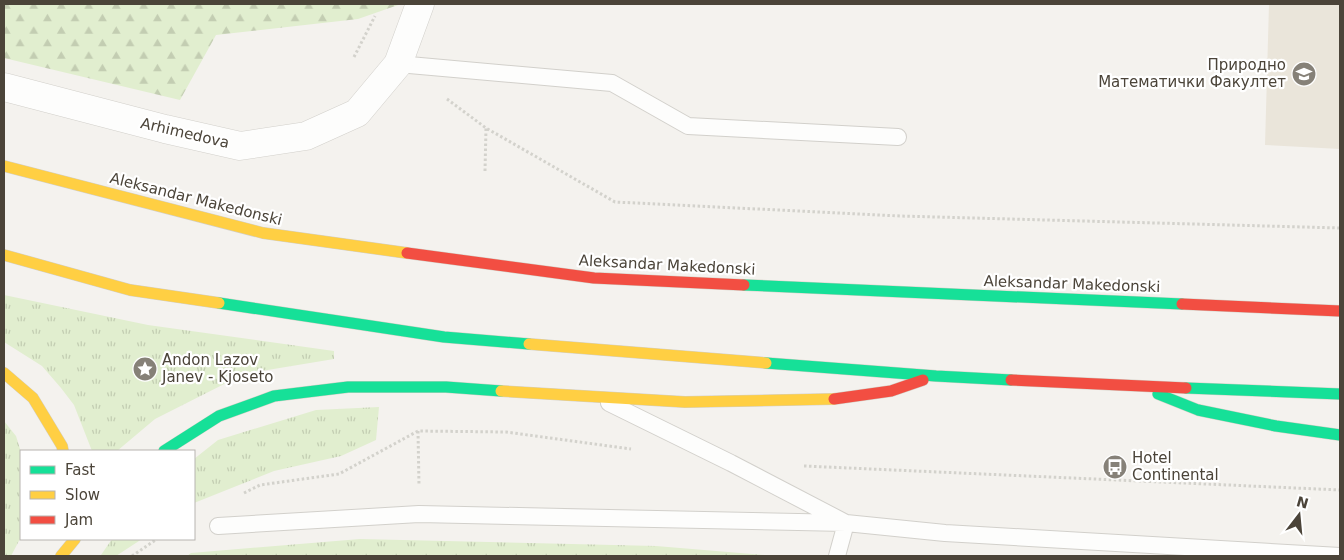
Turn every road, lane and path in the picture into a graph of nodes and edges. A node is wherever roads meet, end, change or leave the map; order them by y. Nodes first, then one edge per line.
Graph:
1 (420, 4) edge
2 (377, 13) dead end
3 (398, 64) junction
4 (350, 66) dead end
5 (4, 87) edge
6 (898, 137) dead end
7 (4, 166) edge
8 (485, 171) dead end
9 (1340, 228) edge
10 (4, 255) edge
11 (1340, 311) edge
12 (4, 373) edge
13 (936, 376) junction
14 (1138, 386) junction
15 (1340, 394) edge
16 (598, 398) junction
17 (418, 431) junction
18 (1340, 435) edge
19 (633, 449) dead end
20 (63, 450) edge
21 (165, 450) edge
22 (801, 466) dead end
23 (1340, 490) edge
24 (243, 493) dead end
25 (419, 514) junction
26 (846, 523) junction
27 (218, 526) dead end
28 (64, 540) edge
29 (74, 540) edge
30 (156, 540) edge
31 (61, 556) edge
32 (132, 556) edge
33 (837, 556) edge
34 (1340, 556) edge

1 - 3 street, Arhimedova
2 - 4 path
3 - 5 street, Arhimedova
3 - 6 lane
7 - 11 street, Aleksandar Makedonski
8 - 9 path
10 - 13 street
12 - 20 street
13 - 14 street
13 - 16 street
14 - 15 street
14 - 18 street
16 - 21 street
16 - 26 lane
17 - 19 path
17 - 24 path
17 - 25 path
22 - 23 path
25 - 26 lane
25 - 27 lane
26 - 33 lane
26 - 34 lane
28 - 31 street
29 - 31 street
30 - 32 path

